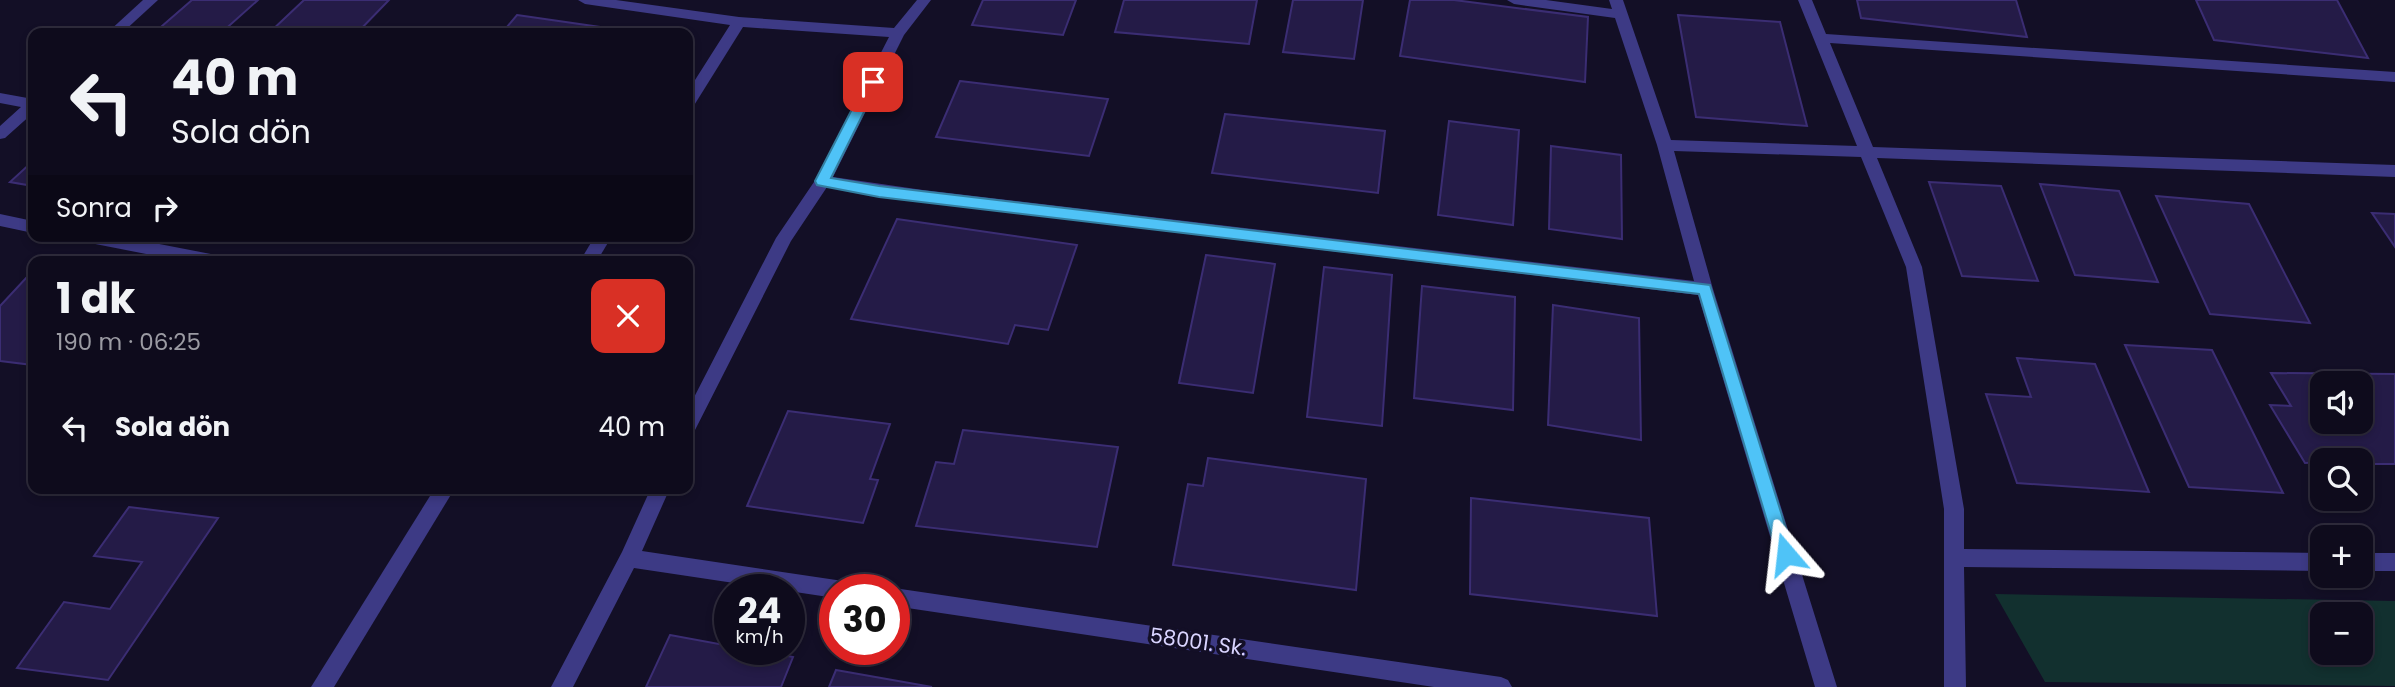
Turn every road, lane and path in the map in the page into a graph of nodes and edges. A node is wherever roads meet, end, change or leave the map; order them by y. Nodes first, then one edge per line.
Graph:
1 (151, 0) edge
2 (585, 0) edge
3 (924, 0) edge
4 (1514, 0) edge
5 (1805, 0) edge
6 (1620, 8) edge
7 (738, 22) junction
8 (120, 28) edge
9 (898, 33) junction
10 (1820, 38) junction
11 (2395, 77) edge
12 (693, 95) edge
13 (0, 98) edge
14 (28, 103) edge
15 (28, 109) edge
16 (0, 134) edge
17 (1665, 145) junction
18 (1870, 153) junction
19 (2395, 171) edge
20 (822, 181) junction
21 (0, 220) edge
22 (28, 226) edge
23 (116, 242) edge
24 (190, 256) edge
25 (1705, 289) junction
26 (693, 418) edge
27 (442, 494) edge
28 (658, 494) edge
29 (629, 558) junction
30 (1954, 558) junction
31 (2310, 562) edge
32 (2373, 562) edge
33 (2395, 562) edge
34 (819, 586) edge
35 (910, 599) edge
36 (321, 687) edge
37 (562, 687) edge
38 (1501, 687) edge
39 (1826, 687) edge
40 (1955, 687) edge

1 - 8 street
2 - 7 street
3 - 9 street
4 - 6 street
5 - 10 street
6 - 17 street
7 - 9 street
7 - 12 street
9 - 20 street
10 - 11 street
10 - 18 street
13 - 14 street
15 - 16 street
17 - 18 street
17 - 25 street
18 - 19 street
18 - 30 street
20 - 25 street
20 - 26 street
21 - 22 street
23 - 24 street
25 - 39 street
27 - 36 street
28 - 29 street
29 - 34 street
29 - 37 street
30 - 31 street
30 - 40 street
32 - 33 street
35 - 38 street, 58001. Sk.

